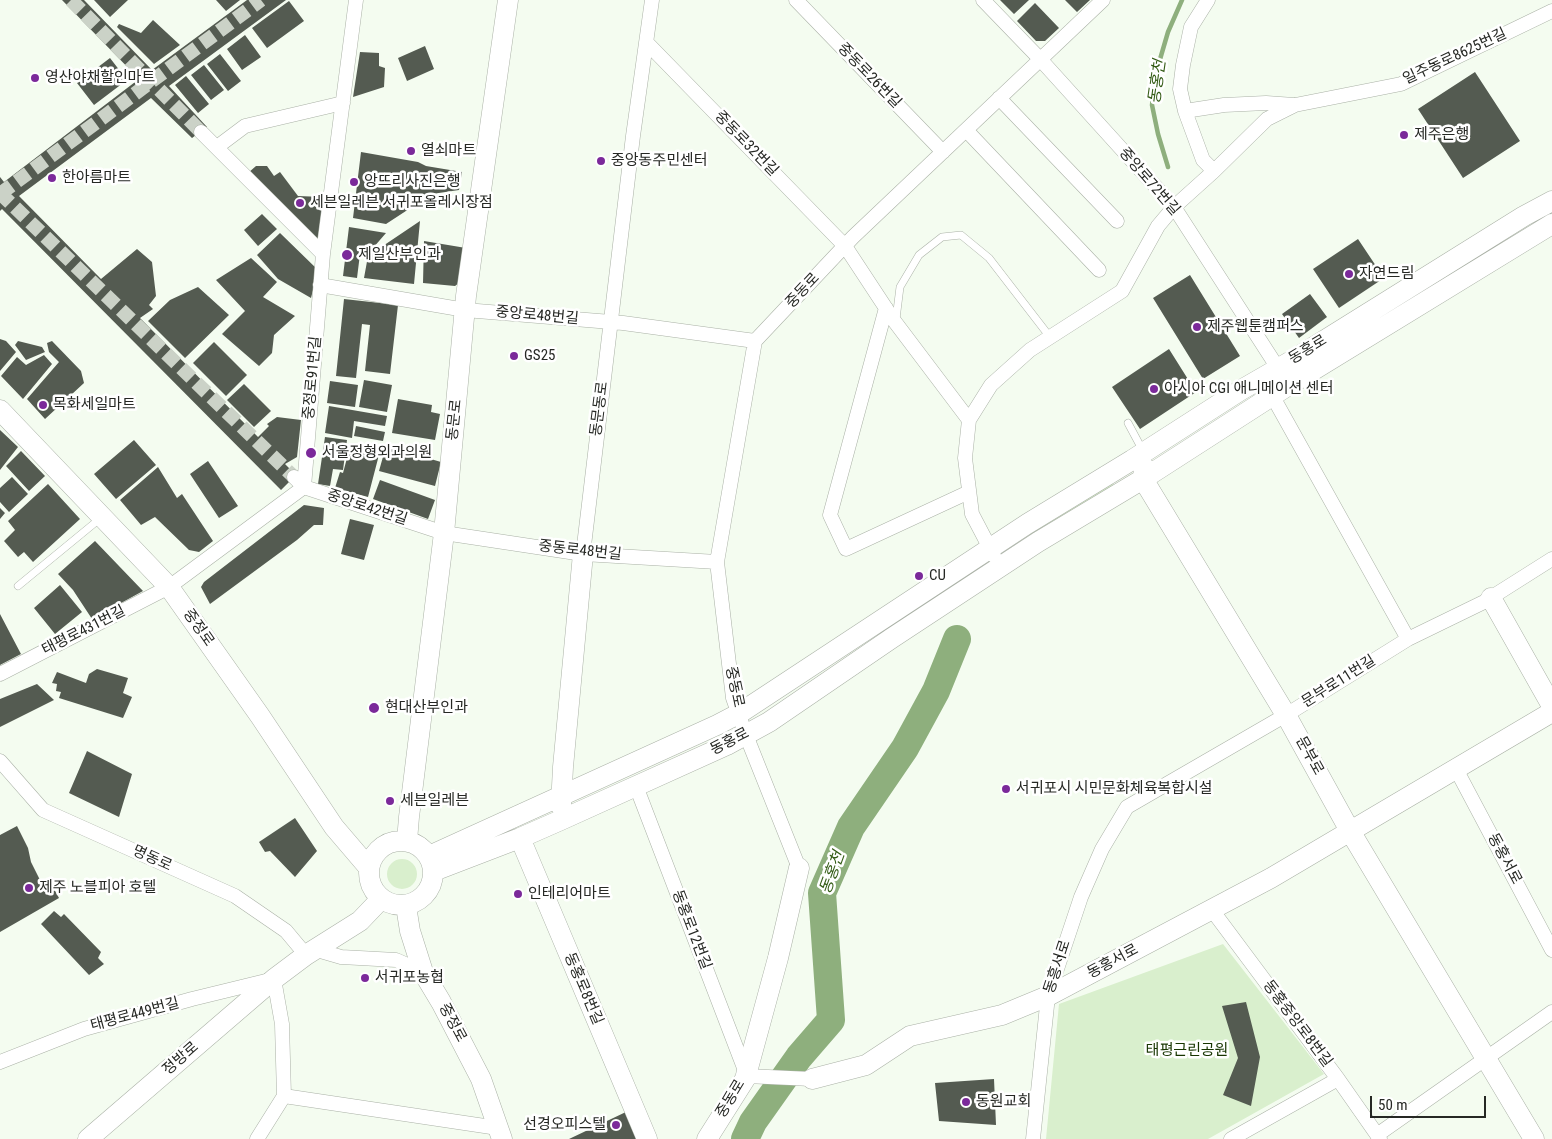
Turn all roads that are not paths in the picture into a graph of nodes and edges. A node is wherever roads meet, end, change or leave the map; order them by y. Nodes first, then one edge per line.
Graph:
1 (356, 0) edge
2 (508, 0) edge
3 (652, 0) edge
4 (796, 0) edge
5 (983, 0) edge
6 (1103, 0) edge
7 (1208, 0) edge
8 (1552, 12) edge
9 (646, 42) junction
10 (1040, 59) junction
11 (999, 98) junction
12 (343, 103) junction
13 (1296, 105) junction
14 (1185, 111) junction
15 (966, 130) junction
16 (201, 132) tunnel mouth
17 (217, 148) junction
18 (943, 152) junction
19 (1214, 171) junction
20 (1552, 201) edge
21 (1174, 207) junction
22 (1117, 221) dead end
23 (1552, 224) edge
24 (845, 246) junction
25 (323, 254) junction
26 (1099, 270) dead end
27 (320, 285) junction
28 (886, 308) junction
29 (465, 310) junction
30 (610, 322) junction
31 (895, 322) junction
32 (1050, 337) junction
33 (755, 341) junction
34 (1280, 383) junction
35 (0, 410) edge
36 (969, 420) junction
37 (1128, 423) dead end
38 (1144, 452) junction
39 (1143, 479) junction
40 (299, 482) junction
41 (969, 492) junction
42 (102, 517) junction
43 (444, 533) junction
44 (989, 548) junction
45 (584, 554) junction
46 (1552, 559) edge
47 (717, 562) junction
48 (1001, 566) junction
49 (18, 586) dead end
50 (169, 587) junction
51 (1491, 598) junction
52 (1408, 639) junction
53 (0, 674) edge
54 (1552, 706) edge
55 (1552, 712) edge
56 (740, 713) junction
57 (1286, 715) junction
58 (746, 735) junction
59 (0, 762) edge
60 (1456, 769) junction
61 (636, 786) junction
62 (561, 796) junction
63 (1127, 807) joint
64 (561, 820) junction
65 (1350, 831) junction
66 (520, 838) junction
67 (408, 842) junction
68 (431, 863) junction
69 (369, 868) junction
70 (799, 868) joint
71 (381, 899) junction
72 (406, 906) junction
73 (1212, 910) junction
74 (1552, 950) edge
75 (312, 952) junction
76 (423, 972) junction
77 (274, 979) junction
78 (1048, 996) junction
79 (1552, 1012) edge
80 (1486, 1058) junction
81 (0, 1062) edge
82 (746, 1075) junction
83 (812, 1079) joint
84 (1338, 1079) junction
85 (284, 1096) junction
86 (500, 1134) edge
87 (1378, 1137) edge
88 (88, 1139) edge
89 (257, 1139) edge
90 (647, 1139) edge
91 (707, 1139) edge
92 (1034, 1139) edge
93 (1231, 1139) edge
94 (1534, 1139) edge

1 - 12 street, 중정로91번길
2 - 29 main road, 동문로
3 - 9 street, 동문동로
4 - 18 street, 중동로26번길
5 - 10 street, 중앙로72번길
6 - 10 street, 중동로
7 - 14 street
8 - 13 street, 일주동로8625번길
9 - 24 street, 중동로32번길
9 - 30 street, 동문동로
10 - 11 street, 중동로
10 - 21 street, 중앙로72번길
11 - 15 street, 중동로
11 - 22 street
12 - 17 street
12 - 25 street, 중정로91번길
13 - 14 street, 일주동로8625번길
13 - 19 street, 일주동로8625번길
14 - 19 street
15 - 18 street, 중동로
15 - 26 street
16 - 17 street
17 - 25 street
18 - 24 street, 중동로
19 - 21 street, 일주동로8625번길
20 - 34 main road, 동홍로
21 - 32 street, 일주동로8625번길
21 - 34 street, 중앙로72번길
23 - 34 main road, 동홍로
24 - 28 street
24 - 33 street, 중동로
25 - 27 street, 중정로91번길
27 - 29 street, 중앙로48번길
27 - 40 street, 중정로91번길
28 - 31 street
28 - 41 street
29 - 30 street, 중앙로48번길
29 - 43 main road, 동문로
30 - 33 street, 중앙로48번길
30 - 45 street, 동문동로
31 - 32 lane
31 - 36 street
32 - 36 street
33 - 47 street, 중동로
34 - 38 main road, 동홍로
34 - 39 main road, 동홍로
34 - 52 street
35 - 42 main road, 중정로
36 - 41 street
37 - 38 lane
38 - 39 main road
38 - 44 main road, 동홍로
39 - 48 main road, 동홍로
39 - 57 main road, 문부로
40 - 43 street, 중앙로42번길
40 - 50 street
41 - 44 street
42 - 49 lane
42 - 50 main road, 중정로
43 - 45 street, 중동로48번길
43 - 67 main road, 동문로
44 - 48 street
44 - 56 main road, 동홍로
45 - 47 street, 중동로48번길
45 - 62 main road, 동문동로
46 - 51 street, 문부로11번길
47 - 56 street, 중동로
48 - 58 main road, 동홍로
50 - 53 street, 태평로431번길
50 - 69 main road, 중정로
51 - 52 street, 문부로11번길
51 - 54 main road
52 - 57 street, 문부로11번길
55 - 60 main road, 동홍서로
56 - 58 street, 중동로
56 - 62 main road, 동홍로
57 - 63 street, 문부로11번길
57 - 65 main road, 문부로
58 - 61 main road, 동홍로
58 - 70 street, 중동로
59 - 75 street, 명동로
60 - 65 main road, 동홍서로
60 - 74 street, 동홍서로
61 - 64 main road, 동홍로
61 - 82 street, 동홍로12번길
62 - 64 main road, 동문동로
62 - 68 main road, 동홍로
63 - 78 street, 동흥서로
64 - 66 main road, 동홍로
65 - 73 main road, 동홍서로
65 - 80 main road, 문부로
66 - 68 main road, 동홍로
66 - 90 main road, 동홍로8번길
67 - 68 main road
67 - 69 main road
68 - 72 main road
69 - 71 main road
70 - 82 main road, 중동로
71 - 72 main road
71 - 75 main road, 정방로
72 - 76 main road, 중정로
73 - 78 main road, 동홍서로
73 - 84 street, 동홍중앙로8번길
75 - 76 street
75 - 77 main road, 정방로
76 - 86 main road, 중정로
77 - 81 street, 태평로449번길
77 - 85 street
77 - 88 main road, 정방로
78 - 83 main road, 동홍서로
78 - 92 street, 동흥서로
79 - 80 street
80 - 87 street
80 - 94 main road, 문부로
82 - 83 street, 동홍서로
82 - 91 main road, 중동로
84 - 87 street, 동홍중앙로8번길
84 - 93 street
85 - 86 street
85 - 89 street

